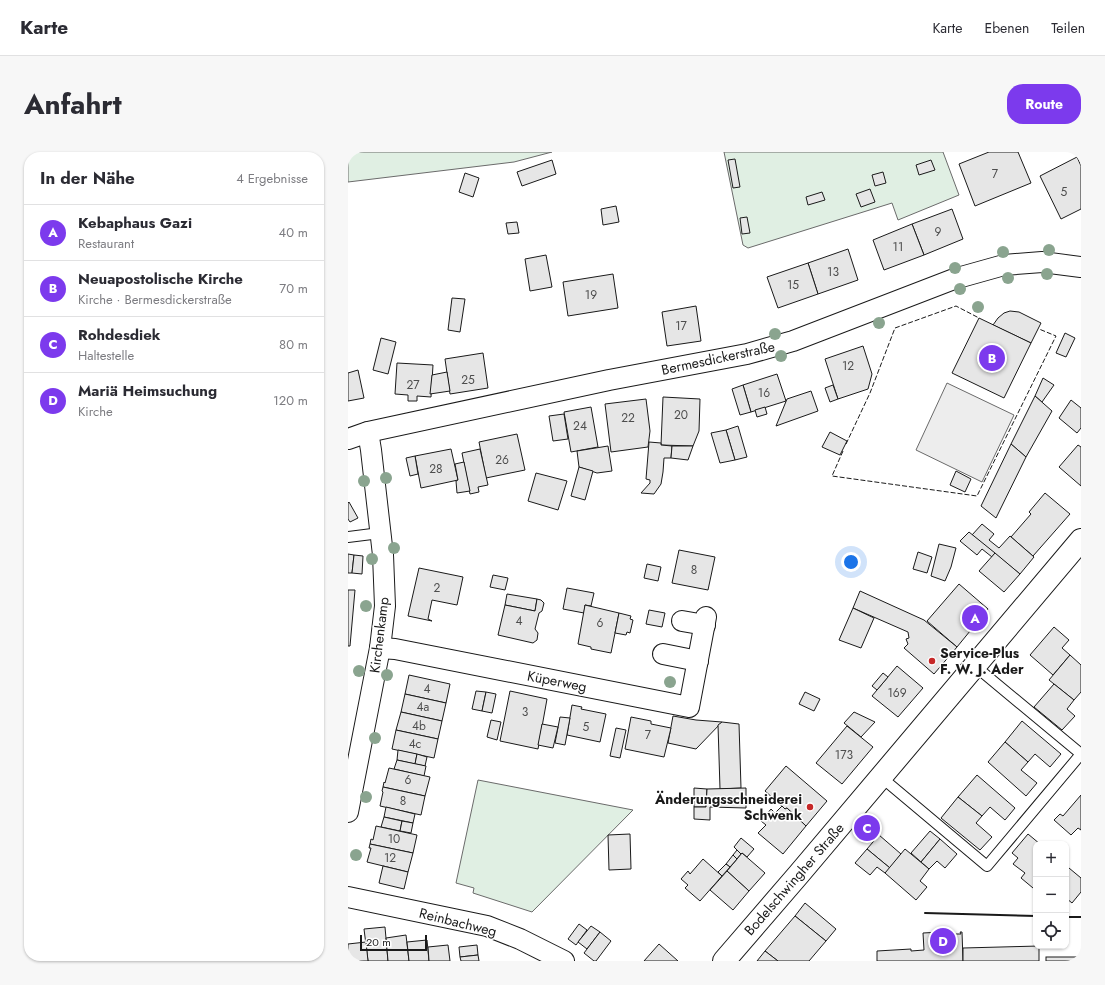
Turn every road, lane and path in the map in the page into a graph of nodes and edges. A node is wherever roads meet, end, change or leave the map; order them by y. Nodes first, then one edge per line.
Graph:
1 (1081, 267) edge
2 (368, 432) junction
3 (348, 439) edge
4 (380, 533) junction
5 (348, 537) edge
6 (1081, 540) edge
7 (682, 621) dead end
8 (380, 648) junction
9 (663, 654) dead end
10 (698, 661) junction
11 (975, 666) junction
12 (352, 770) edge
13 (881, 777) junction
14 (348, 812) edge
15 (348, 896) edge
16 (564, 961) edge
17 (724, 961) edge

1 - 2 street, Bermesdickerstraße
2 - 3 street, Bermesdickerstraße
2 - 4 street, Kirchenkamp
4 - 5 lane
4 - 8 street, Kirchenkamp
6 - 11 street, Bodelschwingher Straße
7 - 10 street, Küperweg
8 - 10 street, Küperweg
8 - 12 street, Kirchenkamp
9 - 10 street
11 - 13 street, Bodelschwingher Straße
11 - 13 lane
12 - 14 street, Kirchenkamp
13 - 17 street, Bodelschwingher Straße
15 - 16 street, Reinbachweg

